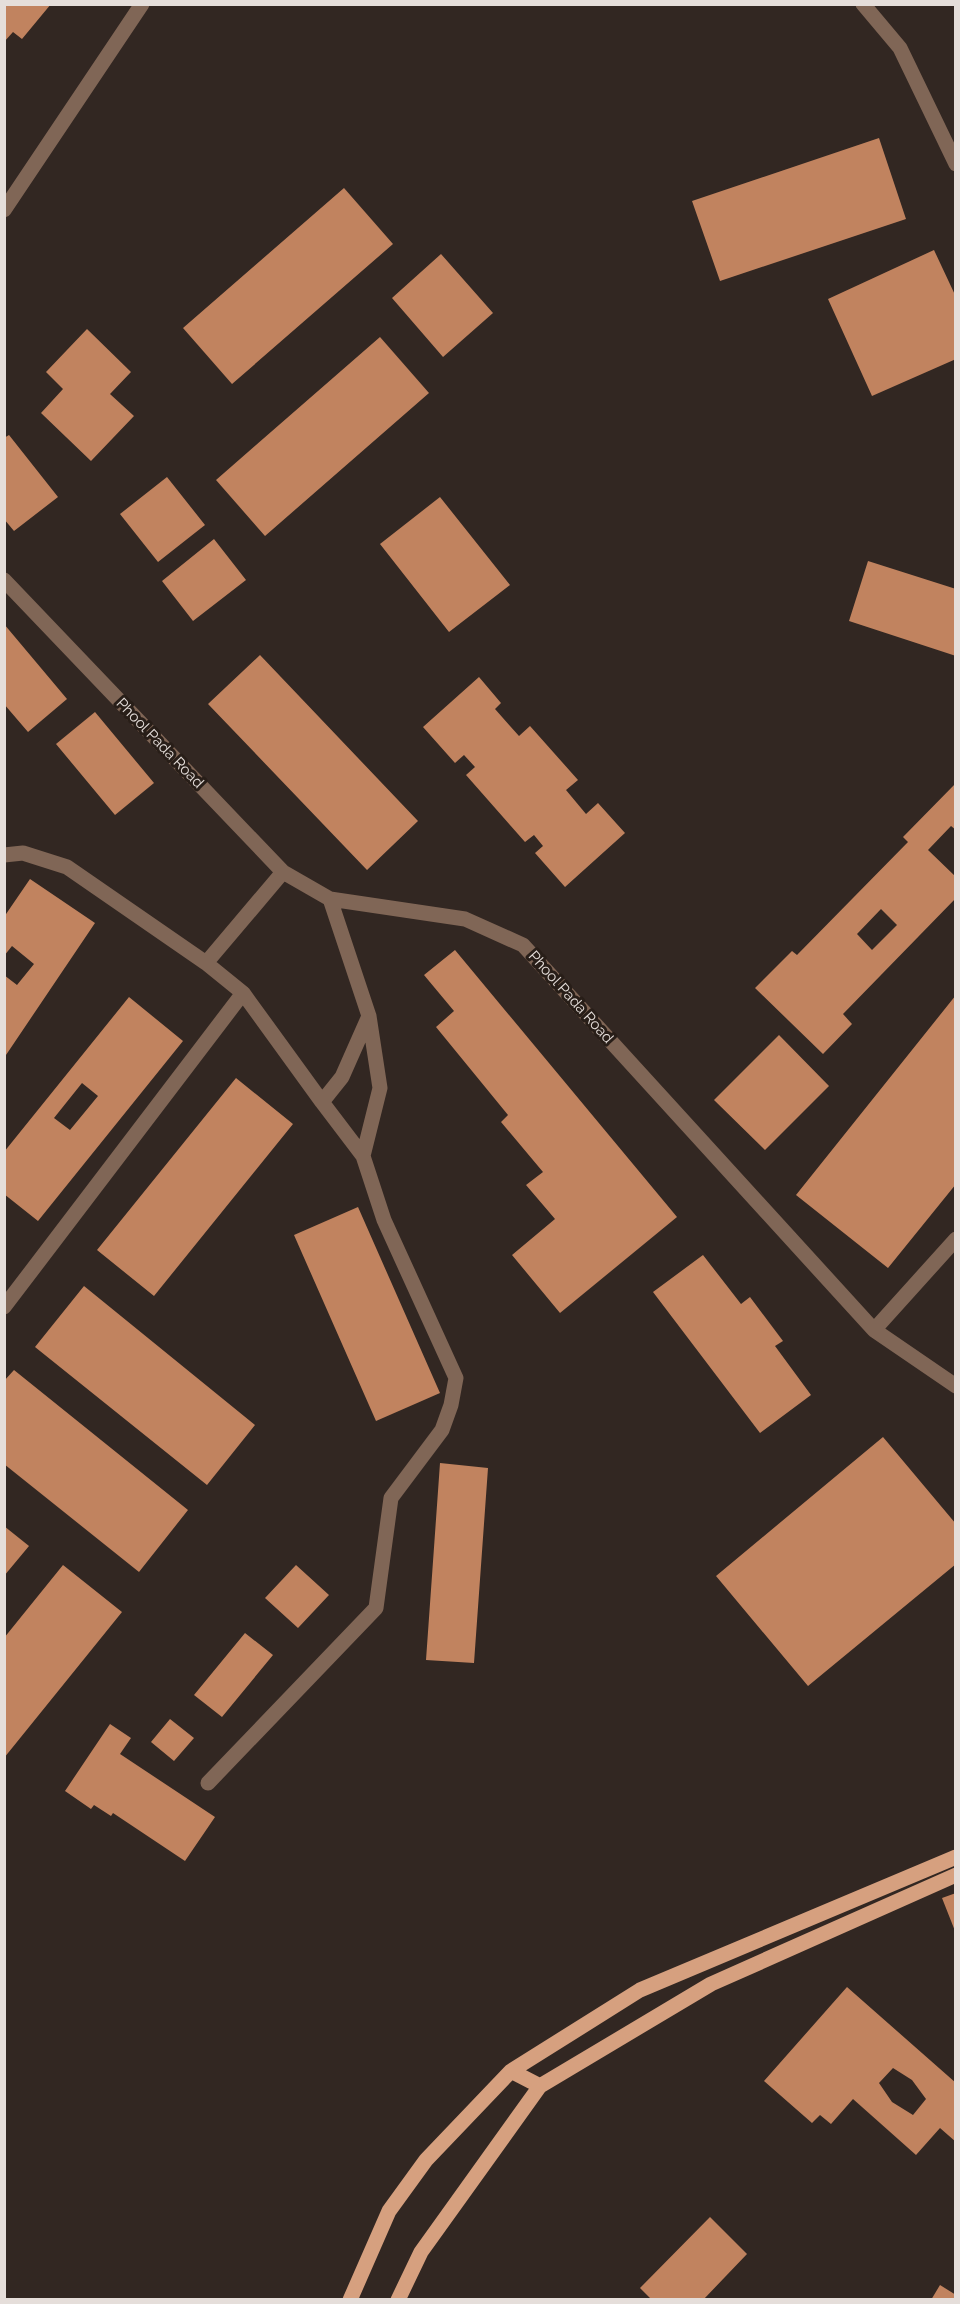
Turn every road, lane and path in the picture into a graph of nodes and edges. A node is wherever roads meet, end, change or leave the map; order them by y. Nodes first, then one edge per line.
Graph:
1 (142, 4) edge
2 (863, 4) edge
3 (956, 164) edge
4 (4, 210) edge
5 (4, 580) edge
6 (4, 855) edge
7 (283, 872) junction
8 (330, 899) junction
9 (206, 963) junction
10 (243, 993) junction
11 (369, 1016) junction
12 (322, 1102) junction
13 (363, 1156) junction
14 (956, 1239) edge
15 (4, 1307) edge
16 (874, 1330) junction
17 (956, 1386) edge
18 (208, 1783) dead end
19 (956, 1857) edge
20 (956, 1875) edge
21 (511, 2071) junction
22 (540, 2086) junction
23 (350, 2300) edge
24 (398, 2300) edge

1 - 4 street
2 - 3 street
5 - 7 street, Phool Pada Road
6 - 9 street
7 - 8 street, Phool Pada Road
7 - 9 street
8 - 11 street
8 - 16 street, Phool Pada Road
9 - 10 street
10 - 12 street
10 - 15 street
11 - 12 street
11 - 13 street
12 - 13 street
13 - 18 street
14 - 16 street
16 - 17 street, Phool Pada Road
19 - 21 main road
20 - 22 main road
21 - 22 main road
21 - 23 main road
22 - 24 main road

